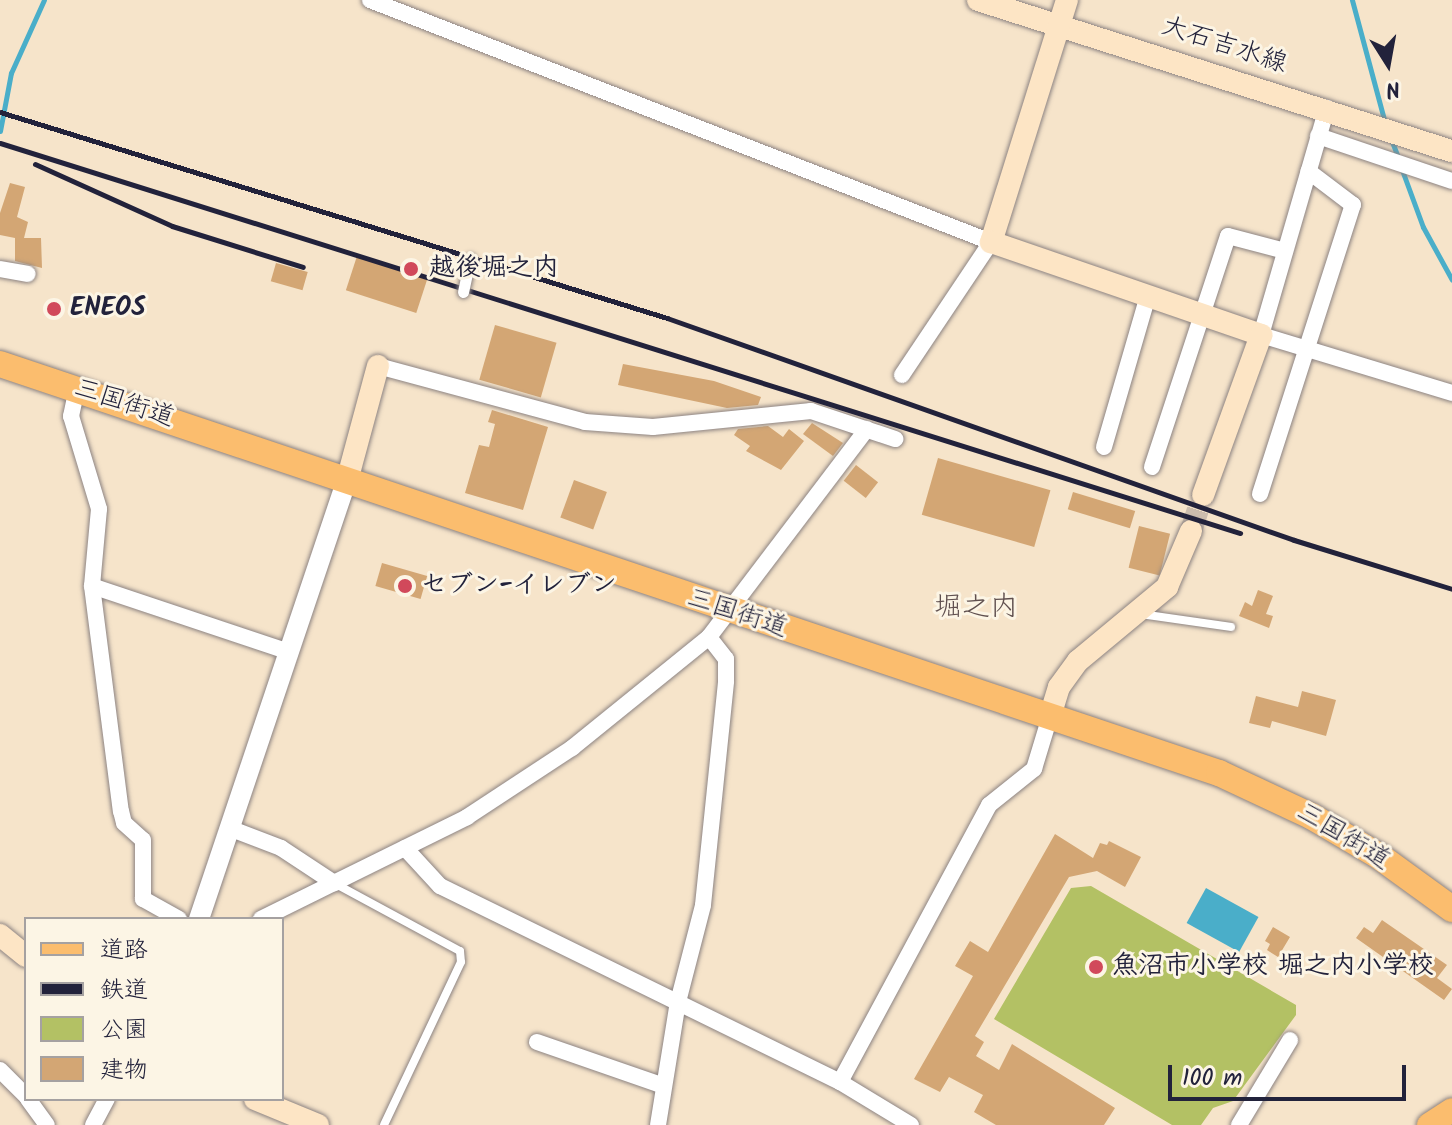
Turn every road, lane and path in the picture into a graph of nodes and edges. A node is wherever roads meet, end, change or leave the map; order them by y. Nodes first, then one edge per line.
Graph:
1 (370, 0) edge
2 (978, 0) edge
3 (1067, 0) edge
4 (1064, 24) junction
5 (1327, 108) junction
6 (1318, 136) junction
7 (1447, 149) edge
8 (1308, 171) junction
9 (1452, 181) edge
10 (991, 242) junction
11 (1285, 251) junction
12 (470, 259) dead end
13 (0, 269) edge
14 (28, 274) dead end
15 (463, 292) dead end
16 (1148, 296) junction
17 (1203, 315) junction
18 (1261, 335) junction
19 (1309, 349) junction
20 (0, 364) edge
21 (378, 366) joint
22 (902, 375) dead end
23 (77, 388) junction
24 (1452, 393) edge
25 (867, 429) junction
26 (895, 439) dead end
27 (1104, 447) dead end
28 (1152, 467) dead end
29 (348, 477) junction
30 (1260, 494) dead end
31 (1203, 495) tunnel mouth
32 (1191, 531) tunnel mouth
33 (92, 586) junction
34 (726, 611) junction
35 (1140, 614) junction
36 (1231, 627) dead end
37 (709, 637) junction
38 (289, 652) junction
39 (1051, 713) junction
40 (229, 828) junction
41 (405, 848) junction
42 (334, 883) junction
43 (1452, 909) edge
44 (175, 917) edge
45 (200, 917) edge
46 (265, 917) edge
47 (0, 935) edge
48 (24, 954) edge
49 (678, 1002) junction
50 (1290, 1040) dead end
51 (537, 1042) dead end
52 (0, 1070) edge
53 (840, 1082) junction
54 (664, 1086) junction
55 (24, 1095) edge
56 (29, 1101) edge
57 (106, 1101) edge
58 (260, 1101) edge
59 (1452, 1110) edge
60 (47, 1125) edge
61 (93, 1125) edge
62 (318, 1125) edge
63 (384, 1125) edge
64 (658, 1125) edge
65 (911, 1125) edge
66 (1239, 1125) edge
67 (1429, 1125) edge

1 - 10 street
2 - 4 main road, 大石吉水線
3 - 4 main road
4 - 5 main road, 大石吉水線
4 - 10 main road
5 - 6 street
5 - 7 main road, 大石吉水線
6 - 8 street
6 - 9 street
8 - 11 street
8 - 19 street
10 - 16 main road
10 - 22 street
11 - 17 street
11 - 18 street
12 - 15 street, bridge
13 - 14 street
16 - 17 main road
16 - 27 street
17 - 18 main road
17 - 28 street
18 - 19 street
18 - 31 main road
19 - 24 street
19 - 30 street
20 - 23 highway, 三国街道
21 - 25 street
21 - 29 main road
23 - 29 highway, 三国街道
23 - 33 street
25 - 26 street
25 - 34 street
29 - 34 highway, 三国街道
29 - 38 street
32 - 35 main road
33 - 38 street
33 - 44 street
34 - 37 street
34 - 39 highway, 三国街道
35 - 36 lane
35 - 39 main road
37 - 41 street
37 - 49 street
38 - 40 street
39 - 43 highway, 三国街道
39 - 53 street
40 - 42 street
40 - 45 street
41 - 42 street
41 - 49 street
42 - 46 street
42 - 63 lane
47 - 48 main road
49 - 53 street
49 - 54 street
50 - 66 street
51 - 54 street
52 - 55 street
53 - 65 street
54 - 64 street
56 - 60 street
57 - 61 street
58 - 62 main road
59 - 67 main road

